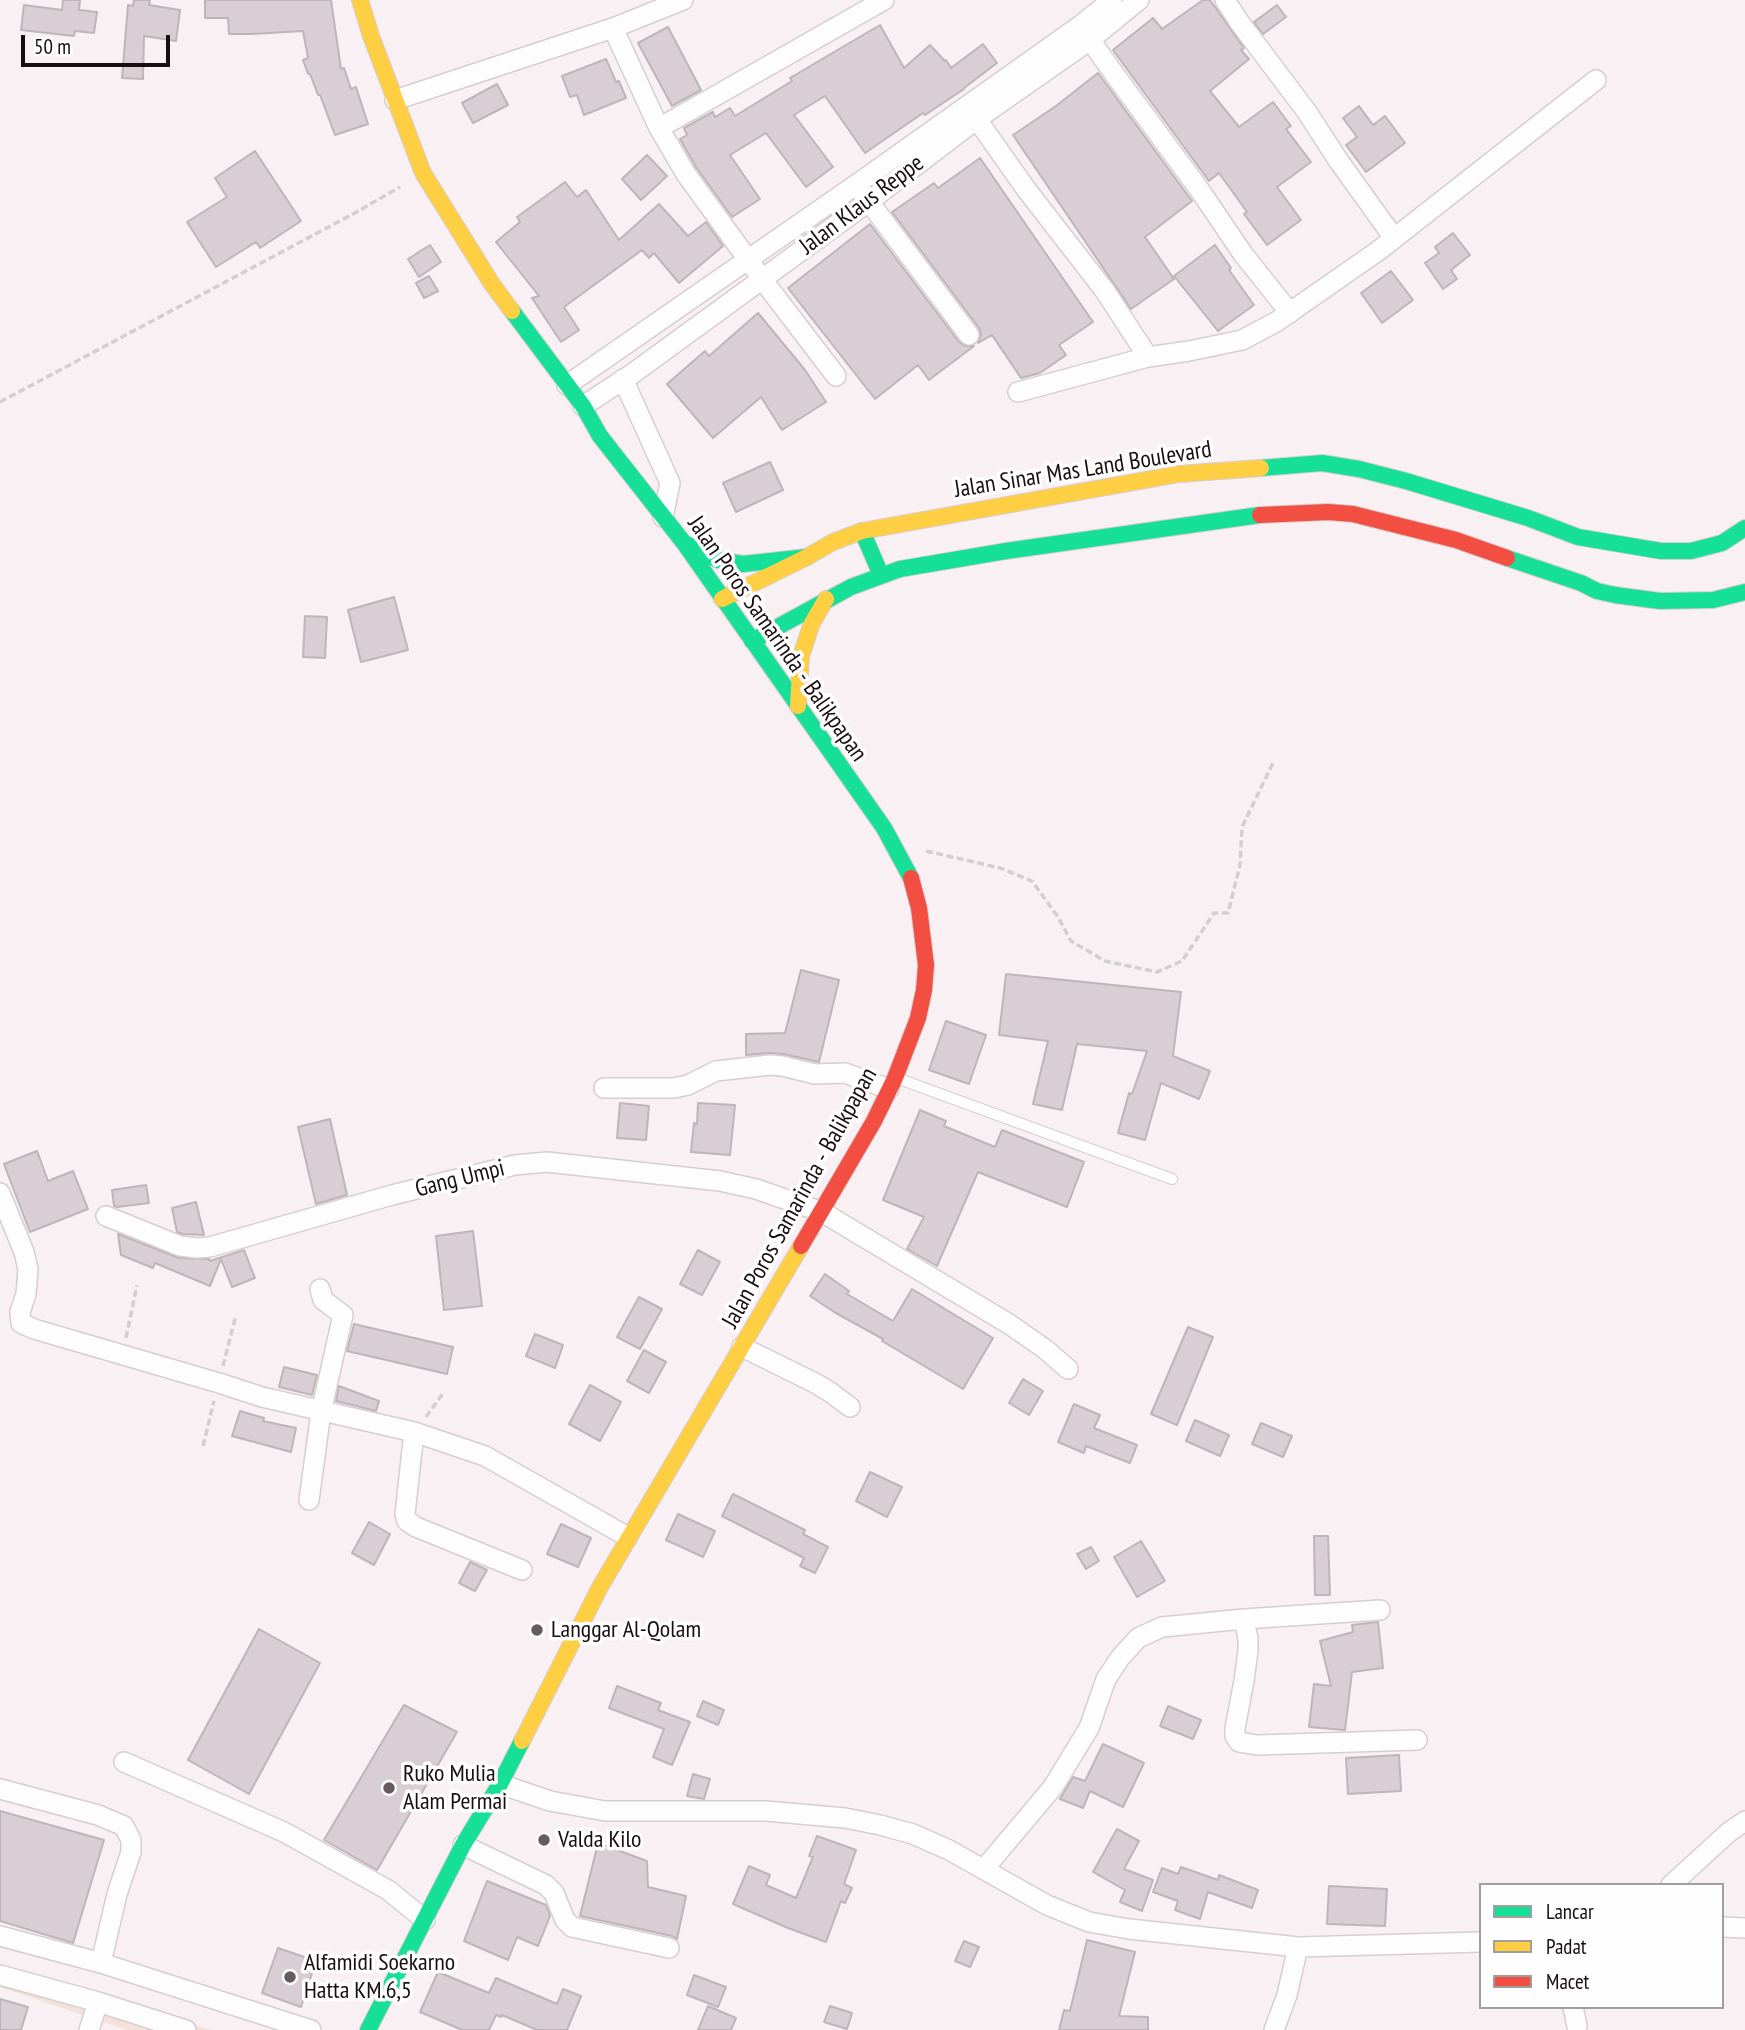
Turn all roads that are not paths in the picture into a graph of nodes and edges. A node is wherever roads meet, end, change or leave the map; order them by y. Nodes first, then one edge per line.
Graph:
1 (360, 0) edge
2 (683, 0) edge
3 (884, 0) edge
4 (1112, 0) edge
5 (1139, 0) edge
6 (1225, 0) edge
7 (613, 28) junction
8 (1085, 32) junction
9 (1596, 80) dead end
10 (395, 100) junction
11 (972, 112) junction
12 (659, 128) junction
13 (857, 184) junction
14 (868, 202) junction
15 (1394, 239) junction
16 (748, 260) junction
17 (762, 279) junction
18 (1290, 313) junction
19 (969, 335) dead end
20 (616, 352) junction
21 (1148, 357) junction
22 (836, 376) dead end
23 (628, 377) junction
24 (567, 385) junction
25 (1018, 393) dead end
26 (583, 406) junction
27 (663, 517) junction
28 (1745, 528) edge
29 (862, 531) junction
30 (684, 543) junction
31 (807, 557) junction
32 (881, 575) junction
33 (1745, 593) edge
34 (722, 599) junction
35 (826, 599) junction
36 (752, 641) junction
37 (798, 706) junction
38 (892, 1083) junction
39 (604, 1088) dead end
40 (1172, 1179) dead end
41 (0, 1193) edge
42 (822, 1212) junction
43 (106, 1216) dead end
44 (320, 1290) dead end
45 (742, 1347) junction
46 (1068, 1370) dead end
47 (850, 1407) dead end
48 (321, 1412) junction
49 (414, 1432) junction
50 (309, 1500) dead end
51 (628, 1537) junction
52 (522, 1570) dead end
53 (1380, 1610) dead end
54 (1244, 1619) junction
55 (1417, 1740) dead end
56 (124, 1762) dead end
57 (500, 1784) junction
58 (0, 1789) edge
59 (1745, 1821) edge
60 (463, 1844) junction
61 (984, 1869) junction
62 (1673, 1883) edge
63 (425, 1920) junction
64 (1724, 1927) edge
65 (1745, 1928) edge
66 (0, 1936) edge
67 (1479, 1942) edge
68 (1298, 1947) junction
69 (669, 1948) dead end
70 (101, 1963) junction
71 (0, 1975) edge
72 (98, 2002) junction
73 (89, 2030) edge
74 (186, 2030) edge
75 (311, 2030) edge
76 (368, 2030) edge
77 (1274, 2030) edge

1 - 10 main road, Jalan Poros Samarinda - Balikpapan
2 - 7 street
3 - 12 street
4 - 8 street, Jalan Klaus Reppe
5 - 8 street, Jalan Klaus Reppe
6 - 15 street
7 - 10 street
7 - 12 street
8 - 11 street, Jalan Klaus Reppe
8 - 18 street
9 - 15 street
10 - 24 main road, Jalan Poros Samarinda - Balikpapan
11 - 13 street, Jalan Klaus Reppe
11 - 14 street, Jalan Klaus Reppe
11 - 21 street
12 - 16 street
13 - 14 street
13 - 16 street, Jalan Klaus Reppe
14 - 17 street, Jalan Klaus Reppe
14 - 19 street
15 - 18 street
16 - 17 street
16 - 20 street, Jalan Klaus Reppe
17 - 22 street
17 - 23 street, Jalan Klaus Reppe
18 - 21 street
20 - 23 street
20 - 24 street, Jalan Klaus Reppe
21 - 25 street
23 - 26 street, Jalan Klaus Reppe
23 - 27 street
24 - 26 main road, Jalan Poros Samarinda - Balikpapan
26 - 27 main road, Jalan Poros Samarinda - Balikpapan
27 - 30 main road, Jalan Poros Samarinda - Balikpapan
28 - 29 main road, Jalan Sinar Mas Land Boulevard
29 - 31 main road, Jalan Sinar Mas Land Boulevard
29 - 32 main road
30 - 31 main road
30 - 34 main road, Jalan Poros Samarinda - Balikpapan
31 - 34 main road, Jalan Sinar Mas Land Boulevard
32 - 33 main road
32 - 35 main road
34 - 36 main road, Jalan Poros Samarinda - Balikpapan
35 - 36 main road
35 - 37 main road
36 - 37 main road, Jalan Poros Samarinda - Balikpapan
37 - 38 main road, Jalan Poros Samarinda - Balikpapan
38 - 39 street
38 - 40 lane
38 - 42 main road, Jalan Poros Samarinda - Balikpapan
41 - 48 street
42 - 43 street, Gang Umpi
42 - 45 main road, Jalan Poros Samarinda - Balikpapan
42 - 46 street, Gang Umpi
44 - 48 street
45 - 47 street
45 - 51 main road, Jalan Poros Samarinda - Balikpapan
48 - 49 street
48 - 50 street
49 - 51 street
49 - 52 street
51 - 57 main road, Jalan Poros Samarinda - Balikpapan
53 - 54 street
54 - 55 street
54 - 61 street
56 - 63 street
57 - 60 main road, Jalan Poros Samarinda - Balikpapan
57 - 61 street
58 - 70 street
59 - 62 street
60 - 63 main road, Jalan Poros Samarinda - Balikpapan
60 - 69 street
61 - 68 street
63 - 76 main road, Jalan Poros Samarinda - Balikpapan
64 - 65 street
66 - 70 street
67 - 68 street
68 - 77 street
70 - 75 street
71 - 72 street
72 - 73 street
72 - 74 street

